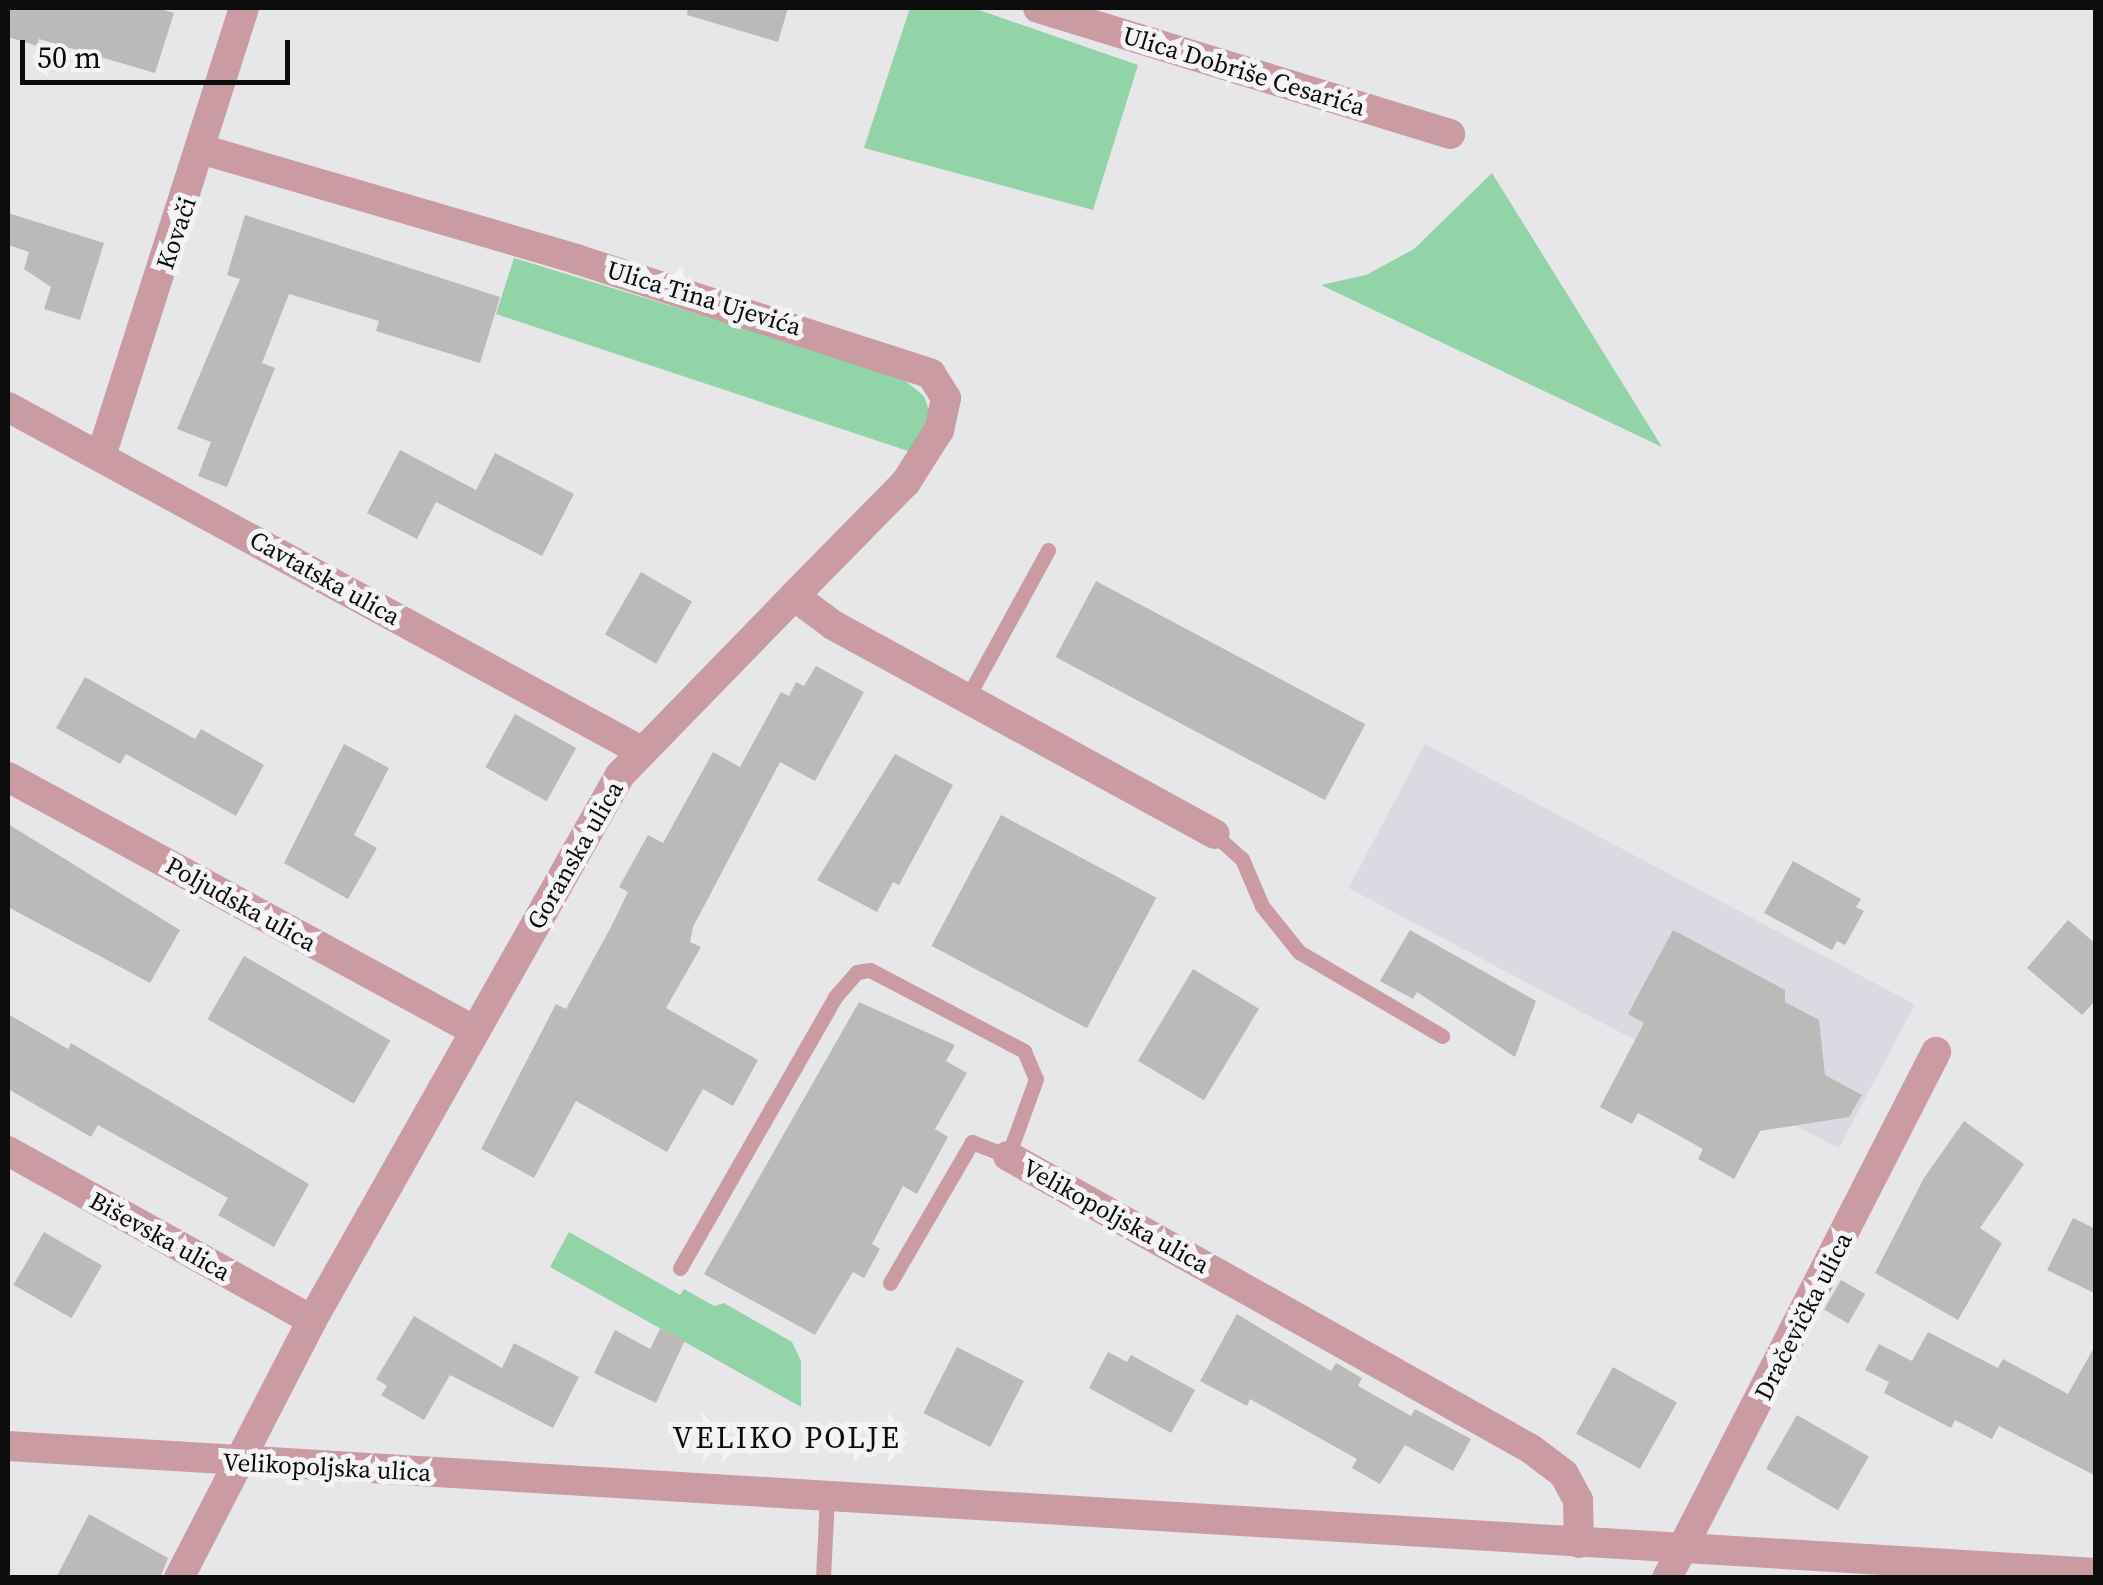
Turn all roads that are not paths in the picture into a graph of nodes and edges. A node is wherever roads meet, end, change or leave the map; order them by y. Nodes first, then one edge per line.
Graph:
1 (244, 8) edge
2 (1038, 8) edge
3 (1450, 134) dead end
4 (204, 150) junction
5 (8, 407) edge
6 (101, 456) junction
7 (1048, 550) dead end
8 (794, 596) junction
9 (966, 700) junction
10 (641, 751) junction
11 (8, 776) edge
12 (1214, 834) joint
13 (475, 1031) junction
14 (1442, 1036) dead end
15 (1936, 1052) dead end
16 (8, 1152) edge
17 (1008, 1156) junction
18 (680, 1268) dead end
19 (890, 1283) dead end
20 (312, 1320) junction
21 (8, 1446) edge
22 (239, 1462) junction
23 (826, 1497) junction
24 (1579, 1544) junction
25 (1682, 1550) junction
26 (2096, 1572) edge
27 (179, 1578) edge
28 (823, 1578) edge
29 (1667, 1578) edge

1 - 4 street, Kovači
2 - 3 street, Ulica Dobriše Cesarića
4 - 6 street, Kovači
4 - 8 street, Ulica Tina Ujevića
5 - 6 street, Cavtatska ulica
6 - 10 street, Cavtatska ulica
7 - 9 lane
8 - 9 street
8 - 10 street, Goranska ulica
9 - 12 street
10 - 13 street, Goranska ulica
11 - 13 street, Poljudska ulica
12 - 14 lane
13 - 20 street, Goranska ulica
15 - 25 street, Dračevička ulica
16 - 20 street, Biševska ulica
17 - 18 lane, Velikopoljska ulica
17 - 19 lane
17 - 24 street, Velikopoljska ulica
20 - 22 street, Goranska ulica
21 - 22 street, Velikopoljska ulica
22 - 23 street, Velikopoljska ulica
22 - 27 street, Goranska ulica
23 - 24 street, Velikopoljska ulica
23 - 28 lane
24 - 25 street, Velikopoljska ulica
25 - 26 street, Velikopoljska ulica
25 - 29 street, Dračevička ulica

